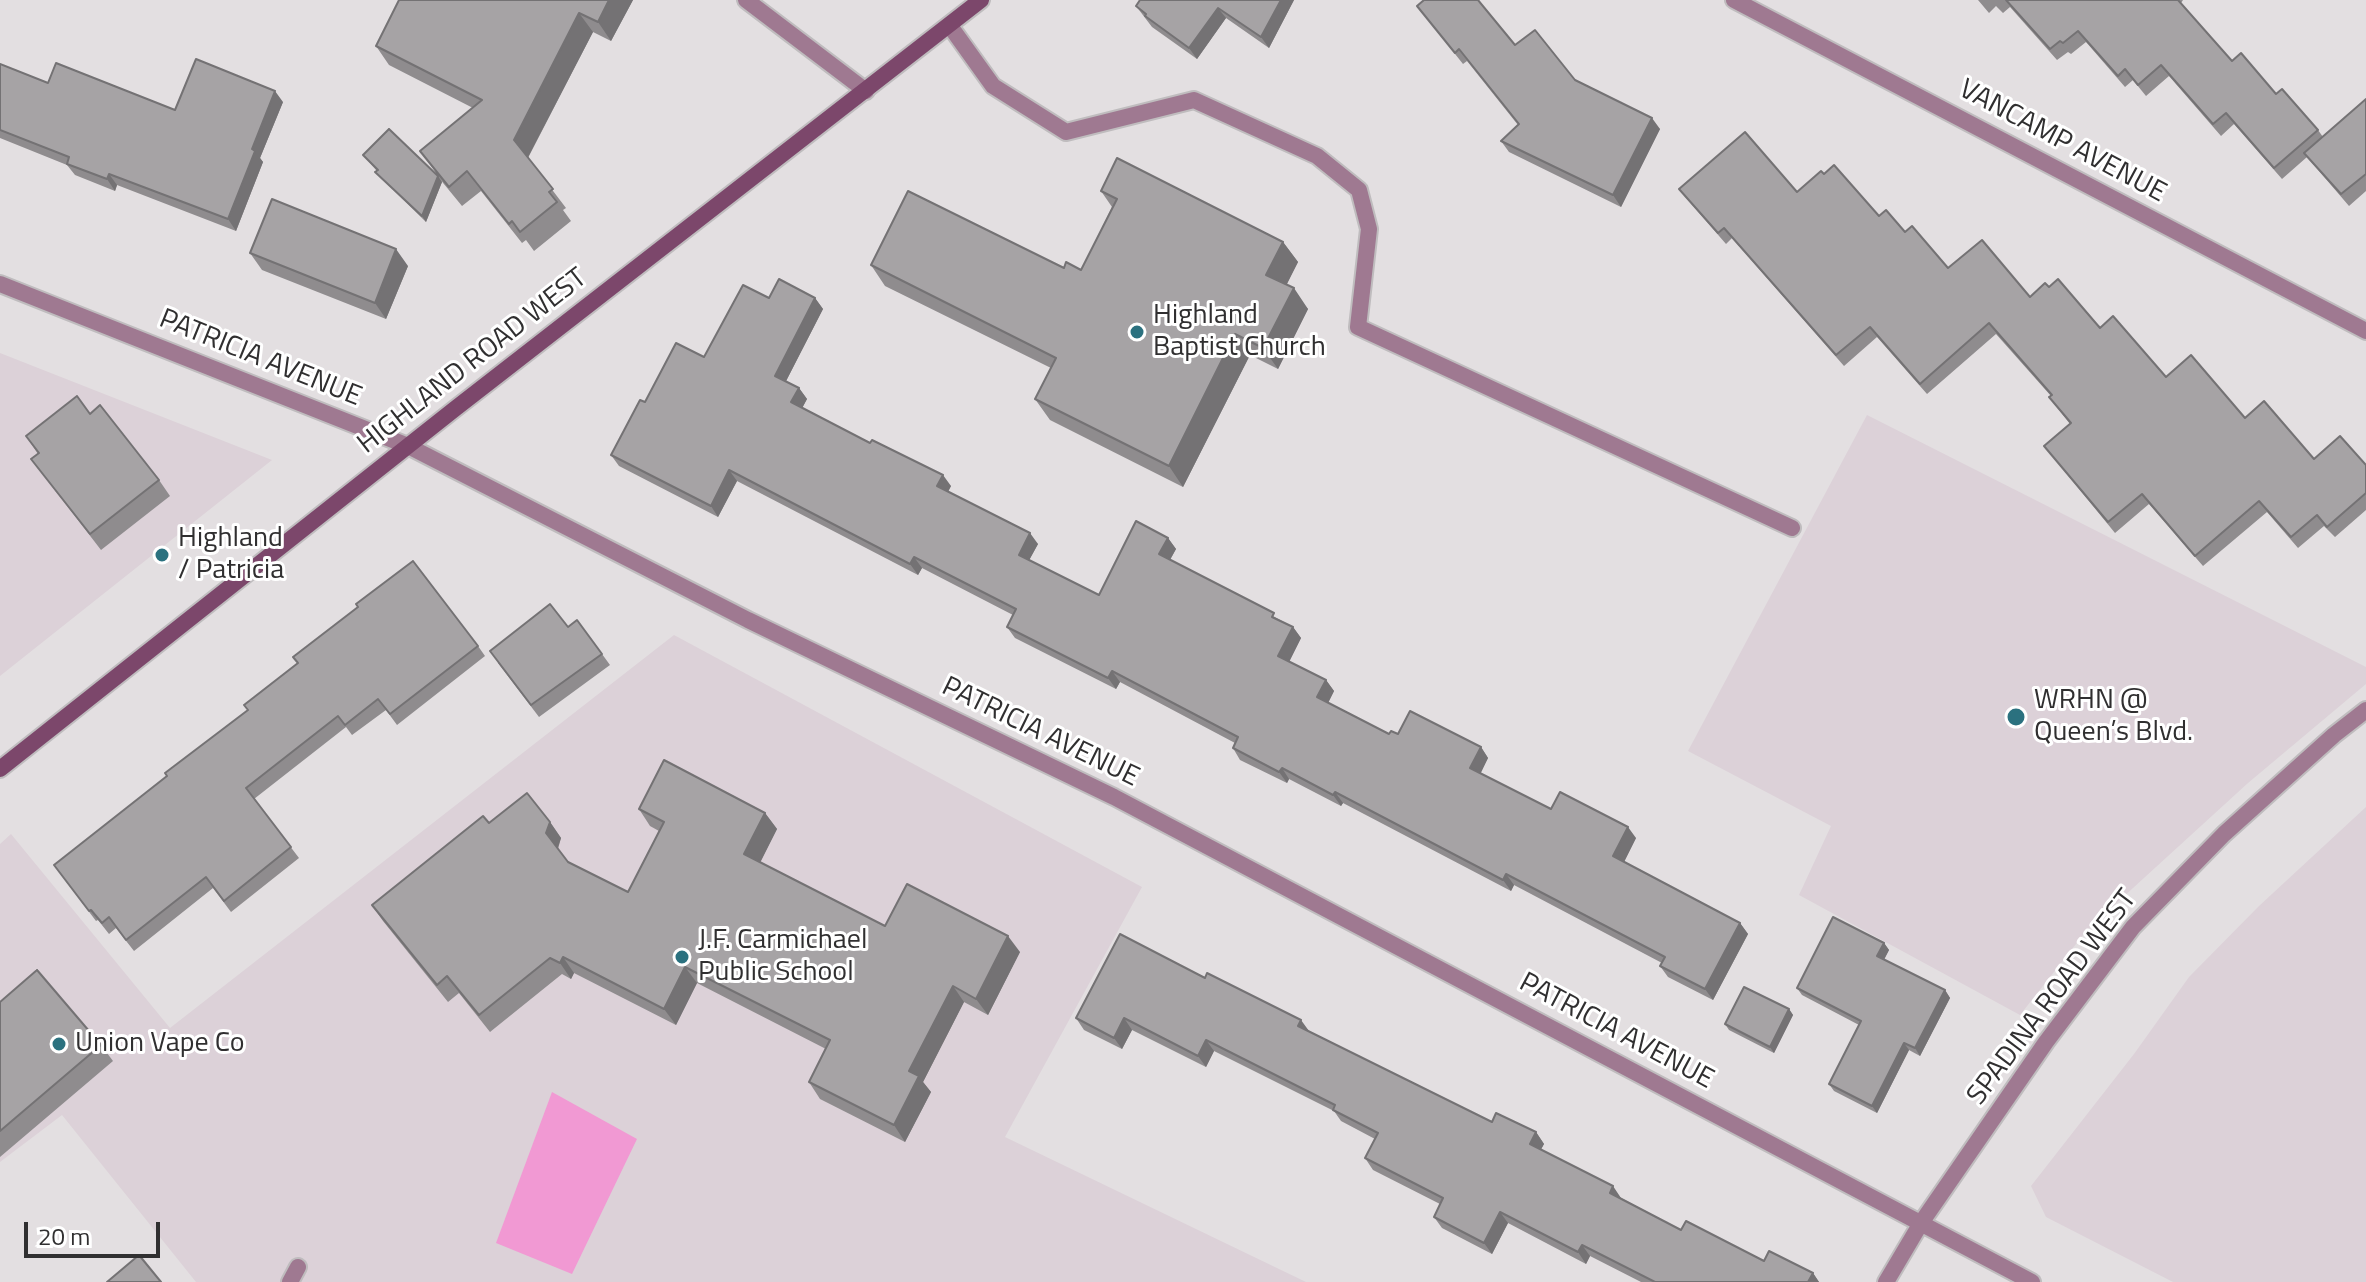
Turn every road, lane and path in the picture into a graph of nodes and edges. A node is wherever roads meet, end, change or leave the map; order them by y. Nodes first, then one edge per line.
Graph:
1 (746, 0) edge
2 (981, 0) edge
3 (1734, 0) edge
4 (950, 26) junction
5 (866, 91) junction
6 (0, 284) edge
7 (2366, 331) edge
8 (408, 446) junction
9 (1792, 528) dead end
10 (2366, 710) edge
11 (0, 769) edge
12 (1921, 1223) junction
13 (1886, 1282) edge
14 (2032, 1282) edge

1 - 5 street
2 - 4 main road, HIGHLAND ROAD WEST
3 - 7 street, VANCAMP AVENUE
4 - 5 main road, HIGHLAND ROAD WEST
4 - 9 street
5 - 8 main road, HIGHLAND ROAD WEST
6 - 8 street, PATRICIA AVENUE
8 - 11 main road, HIGHLAND ROAD WEST
8 - 12 street, PATRICIA AVENUE
10 - 12 street, SPADINA ROAD WEST
12 - 13 street, SPADINA ROAD WEST
12 - 14 street, PATRICIA AVENUE

